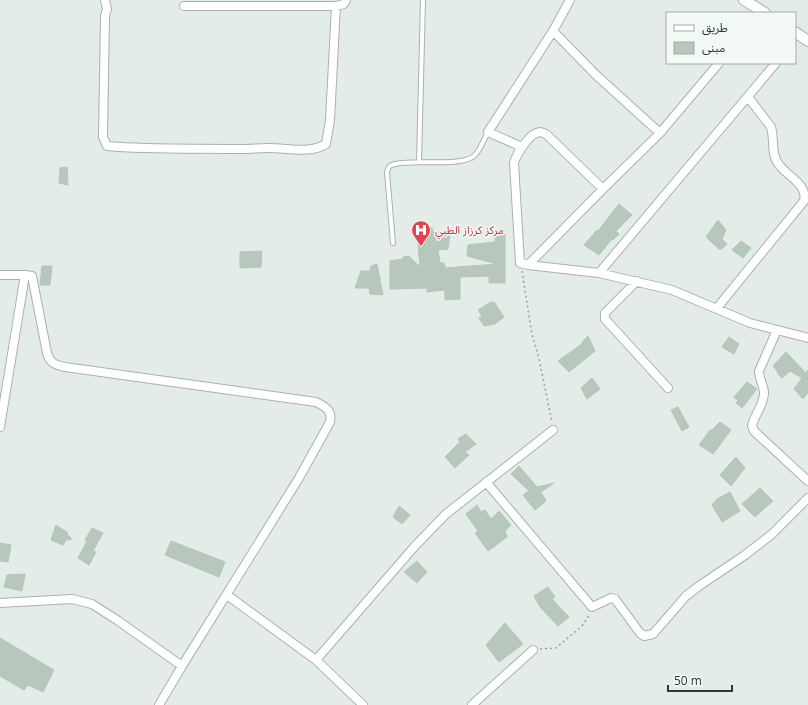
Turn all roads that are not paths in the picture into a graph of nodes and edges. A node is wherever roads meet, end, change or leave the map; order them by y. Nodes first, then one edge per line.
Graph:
1 (105, 0) edge
2 (346, 0) edge
3 (423, 0) edge
4 (570, 0) edge
5 (744, 0) edge
6 (184, 6) dead end
7 (336, 6) junction
8 (762, 12) edge
9 (553, 31) junction
10 (796, 35) edge
11 (808, 41) edge
12 (718, 64) edge
13 (775, 64) edge
14 (748, 97) junction
15 (488, 132) junction
16 (660, 133) junction
17 (522, 147) junction
18 (419, 162) junction
19 (603, 188) junction
20 (393, 243) dead end
21 (524, 264) junction
22 (600, 273) junction
23 (0, 274) edge
24 (25, 275) junction
25 (637, 281) junction
26 (717, 308) junction
27 (777, 330) junction
28 (808, 338) edge
29 (668, 388) dead end
30 (0, 427) edge
31 (553, 430) road end
32 (808, 481) edge
33 (486, 482) junction
34 (808, 498) edge
35 (227, 595) junction
36 (0, 603) edge
37 (533, 650) road end
38 (316, 660) junction
39 (182, 666) junction
40 (159, 705) edge
41 (363, 705) edge
42 (472, 705) edge

1 - 7 street
2 - 7 street
3 - 18 lane
4 - 9 street
5 - 8 street
6 - 7 street
9 - 15 street
9 - 16 street
10 - 11 street
12 - 16 street
13 - 14 street
14 - 22 street
14 - 26 street
15 - 17 street
15 - 18 lane
16 - 19 street
17 - 19 street
17 - 21 street
18 - 20 lane
19 - 21 street
21 - 22 street
22 - 25 street
23 - 24 street
24 - 30 street
24 - 35 street
25 - 26 street
25 - 29 street
26 - 27 street
27 - 28 street
27 - 32 street
31 - 33 street
33 - 34 street
33 - 38 street
35 - 38 street
35 - 39 street
36 - 39 street
37 - 42 street
38 - 41 street
39 - 40 street

